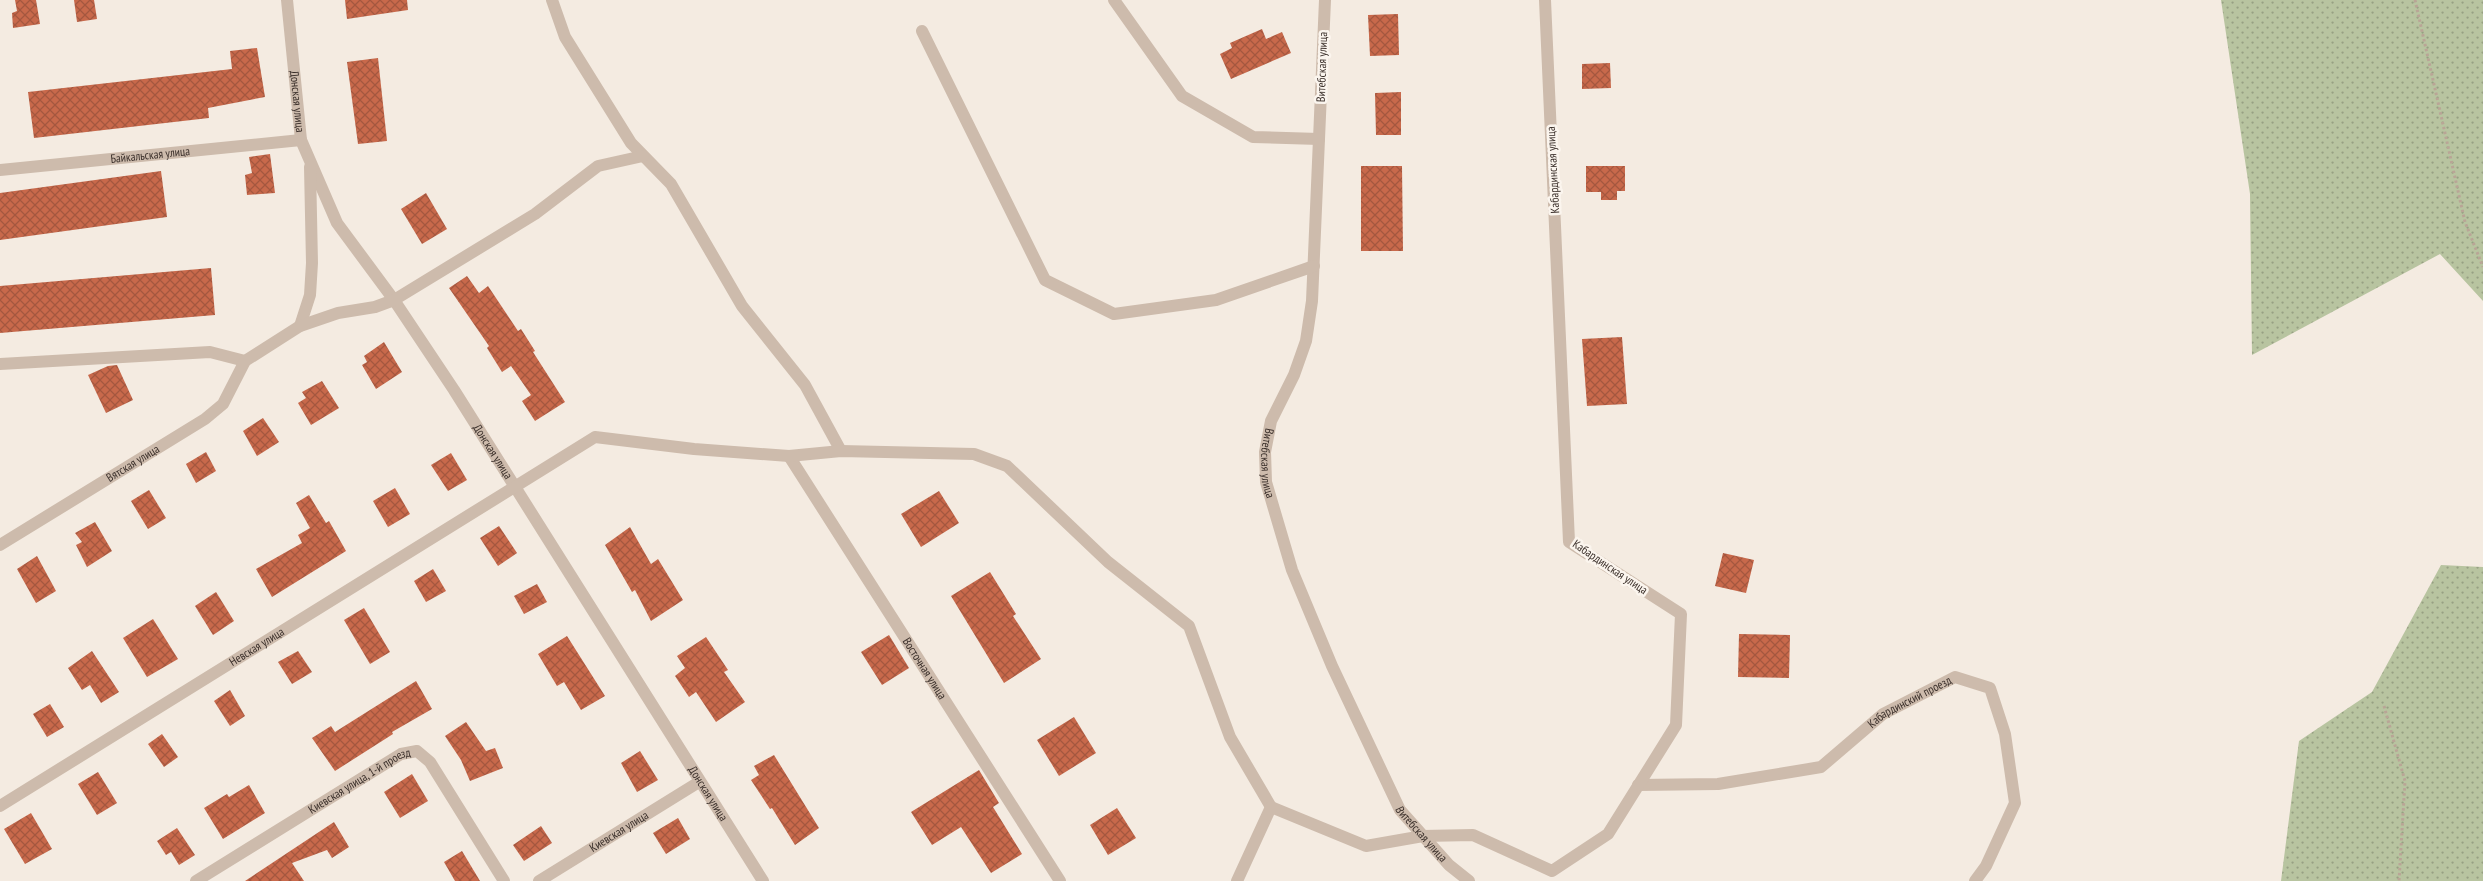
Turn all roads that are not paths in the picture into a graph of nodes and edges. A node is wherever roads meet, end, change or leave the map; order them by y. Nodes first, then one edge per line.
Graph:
1 (286, 0) edge
2 (552, 0) edge
3 (1114, 0) edge
4 (1325, 0) edge
5 (1545, 0) edge
6 (922, 31) dead end
7 (1319, 139) junction
8 (301, 140) junction
9 (643, 156) junction
10 (310, 160) junction
11 (0, 170) edge
12 (1314, 266) junction
13 (394, 300) junction
14 (300, 326) junction
15 (245, 362) junction
16 (0, 364) edge
17 (841, 451) junction
18 (789, 456) junction
19 (516, 488) junction
20 (0, 545) edge
21 (699, 782) junction
22 (1638, 785) junction
23 (0, 806) edge
24 (1271, 807) junction
25 (1423, 836) junction
26 (196, 881) edge
27 (504, 881) edge
28 (539, 881) edge
29 (763, 881) edge
30 (1060, 881) edge
31 (1237, 881) edge
32 (1469, 881) edge
33 (1975, 881) edge

1 - 8 street, Донская улица
2 - 9 street
3 - 7 street
4 - 7 street, Витебская улица
5 - 22 street, Кабардинская улица
6 - 12 street
7 - 12 street, Витебская улица
8 - 10 street, Донская улица
8 - 11 street, Байкальская улица
9 - 13 street, Вятская улица
9 - 17 street
10 - 13 street, Донская улица
10 - 14 street
12 - 25 street, Витебская улица
13 - 14 street, Вятская улица
13 - 19 street, Донская улица
14 - 15 street, Вятская улица
15 - 16 street
15 - 20 street, Вятская улица
17 - 18 street, Невская улица
17 - 24 street, Невская улица
18 - 19 street, Невская улица
18 - 30 street, Восточная улица
19 - 21 street, Донская улица
19 - 23 street, Невская улица
21 - 28 street, Киевская улица
21 - 29 street, Донская улица
22 - 25 street, Кабардинская улица
22 - 33 street, Кабардинский проезд
24 - 25 street
24 - 31 street
25 - 32 street, Витебская улица
26 - 27 street, Киевская улица, 1-й проезд

